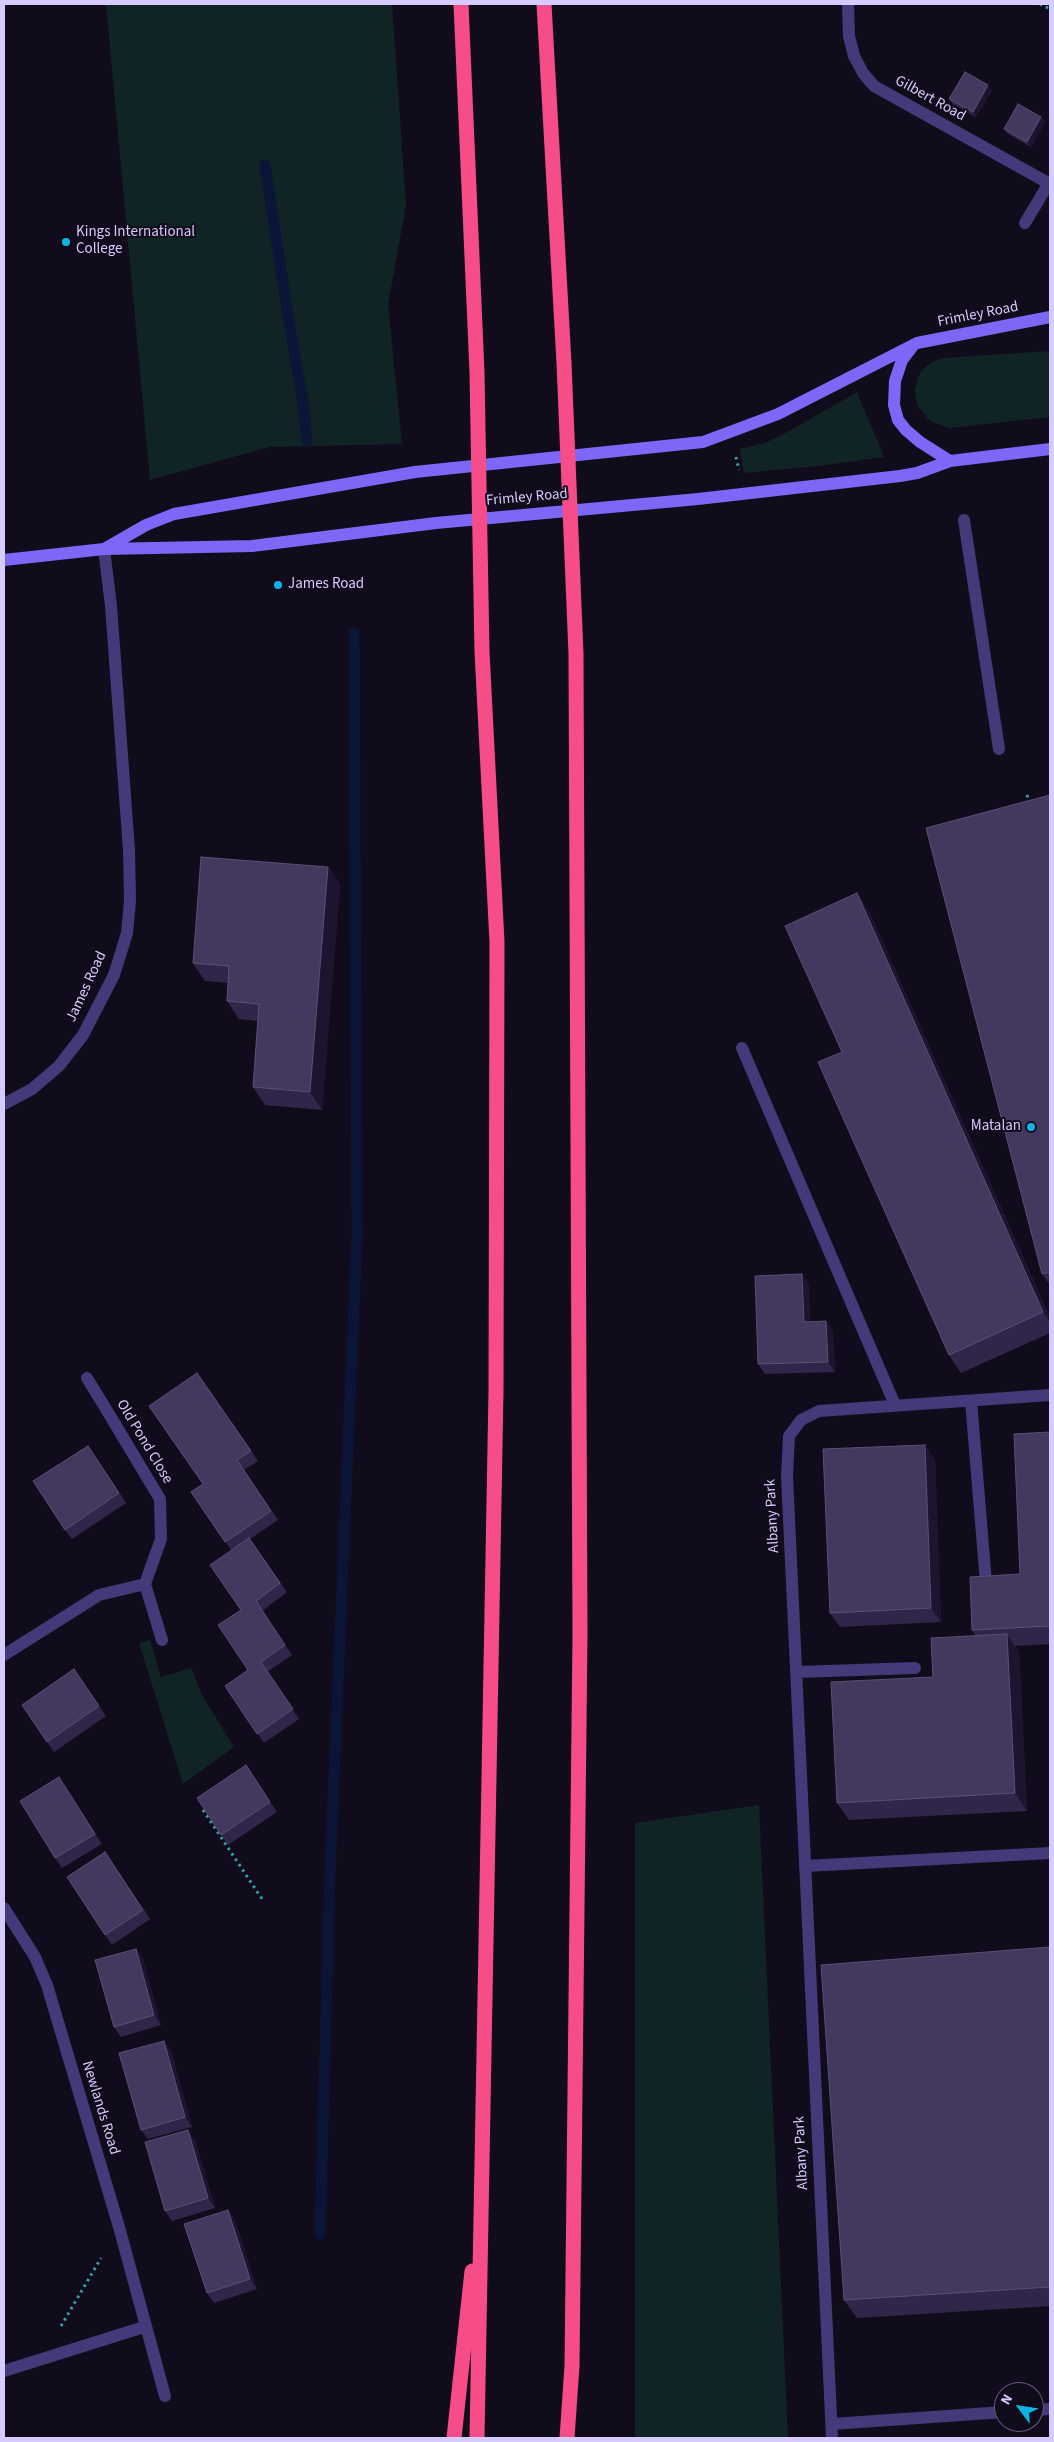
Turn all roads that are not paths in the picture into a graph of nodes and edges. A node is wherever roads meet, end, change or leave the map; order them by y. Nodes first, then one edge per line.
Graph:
1 (461, 4) edge
2 (544, 4) edge
3 (848, 4) edge
4 (1049, 183) edge
5 (1025, 223) dead end
6 (1050, 317) edge
7 (912, 346) junction
8 (1050, 450) edge
9 (950, 461) junction
10 (964, 520) dead end
11 (104, 549) junction
12 (4, 560) edge
13 (999, 749) dead end
14 (742, 1048) dead end
15 (4, 1104) edge
16 (87, 1378) dead end
17 (1050, 1395) edge
18 (971, 1401) junction
19 (895, 1405) junction
20 (986, 1583) edge
21 (145, 1584) junction
22 (162, 1640) dead end
23 (4, 1655) edge
24 (915, 1668) dead end
25 (798, 1672) junction
26 (1050, 1853) edge
27 (805, 1866) junction
28 (4, 1908) edge
29 (483, 2162) junction
30 (144, 2327) junction
31 (572, 2366) junction
32 (4, 2371) edge
33 (165, 2396) dead end
34 (994, 2413) edge
35 (832, 2424) junction
36 (454, 2438) edge
37 (477, 2438) edge
38 (567, 2438) edge
39 (576, 2438) edge
40 (832, 2438) edge

1 - 29 highway
2 - 31 highway
3 - 4 street, Gilbert Road
4 - 5 street, Gilbert Road
6 - 7 main road, Frimley Road
7 - 9 main road
7 - 11 main road, Frimley Road
8 - 9 main road, Frimley Road
9 - 11 main road, Frimley Road
10 - 13 street
11 - 12 main road, Frimley Road
11 - 15 street, James Road
14 - 19 street
16 - 21 street, Old Pond Close
17 - 18 street, Albany Park
18 - 19 street, Albany Park
18 - 20 street
19 - 25 street, Albany Park
21 - 22 street
21 - 23 street
24 - 25 street
25 - 27 street, Albany Park
26 - 27 street
27 - 35 street, Albany Park
28 - 30 street, Newlands Road
29 - 36 highway
29 - 37 highway
30 - 32 street
30 - 33 street, Newlands Road
31 - 38 highway
31 - 39 highway
34 - 35 street
35 - 40 street, Albany Park

